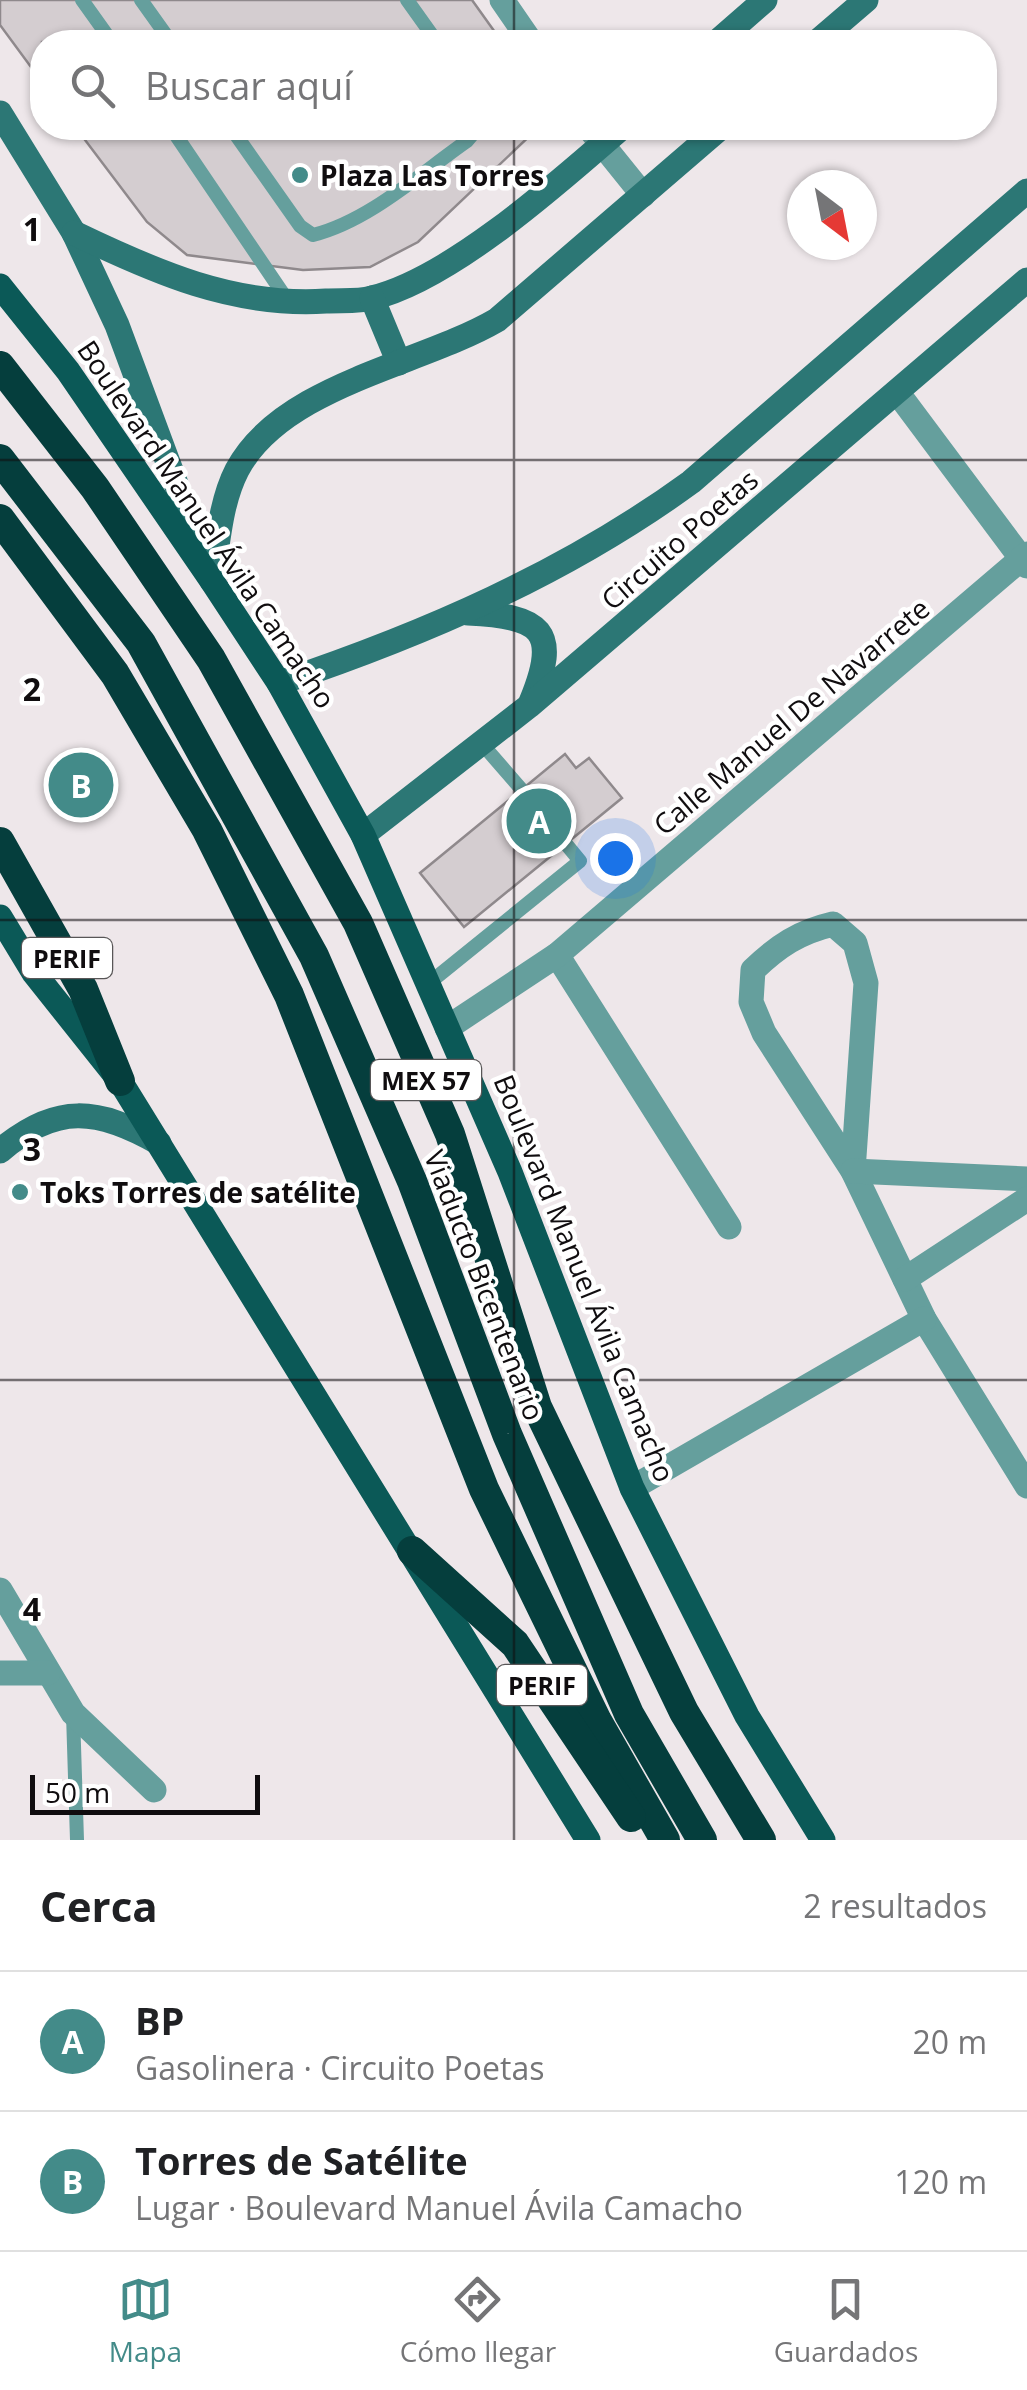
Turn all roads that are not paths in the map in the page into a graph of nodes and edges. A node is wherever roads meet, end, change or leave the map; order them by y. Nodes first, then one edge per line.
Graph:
1 (82, 0) edge
2 (142, 0) edge
3 (408, 0) edge
4 (502, 0) edge
5 (766, 0) edge
6 (866, 0) edge
7 (103, 30) edge
8 (163, 30) edge
9 (429, 30) edge
10 (523, 30) edge
11 (731, 30) edge
12 (832, 30) edge
13 (0, 112) edge
14 (179, 140) edge
15 (239, 140) edge
16 (469, 140) edge
17 (591, 140) edge
18 (598, 140) edge
19 (706, 140) edge
20 (1027, 191) edge
21 (643, 195) junction
22 (74, 233) junction
23 (1027, 280) edge
24 (0, 286) edge
25 (372, 298) junction
26 (290, 304) junction
27 (400, 363) junction
28 (0, 366) edge
29 (897, 392) junction
30 (0, 459) edge
31 (0, 519) edge
32 (1025, 559) edge
33 (212, 581) junction
34 (463, 613) junction
35 (279, 683) junction
36 (530, 706) junction
37 (483, 745) junction
38 (522, 790) dead end
39 (363, 835) junction
40 (0, 842) edge
41 (566, 844) dead end
42 (0, 916) edge
43 (556, 955) junction
44 (428, 984) junction
45 (447, 1028) junction
46 (120, 1081) junction
47 (160, 1143) junction
48 (0, 1151) edge
49 (853, 1171) junction
50 (1027, 1178) edge
51 (1027, 1199) edge
52 (729, 1227) dead end
53 (905, 1279) junction
54 (924, 1319) junction
55 (1027, 1486) edge
56 (632, 1488) junction
57 (412, 1551) junction
58 (3, 1606) edge
59 (0, 1673) edge
60 (48, 1673) junction
61 (73, 1713) junction
62 (154, 1790) dead end
63 (76, 1840) edge
64 (588, 1840) edge
65 (646, 1840) edge
66 (664, 1840) edge
67 (702, 1840) edge
68 (762, 1840) edge
69 (823, 1840) edge

1 - 7 lane
2 - 8 lane
3 - 9 lane
4 - 10 street
5 - 11 main road
6 - 12 main road
13 - 22 main road
14 - 26 lane
15 - 16 lane
17 - 25 main road
18 - 21 street
19 - 21 main road
20 - 34 main road
21 - 27 main road
22 - 26 main road
22 - 33 main road
23 - 29 main road, Circuito Poetas
24 - 33 main road, Boulevard Manuel Ávila Camacho
25 - 26 main road
25 - 27 main road
27 - 33 main road
28 - 68 highway, MEX 57
29 - 32 street
29 - 36 main road, Circuito Poetas
30 - 67 highway, Viaducto Bicentenario
31 - 66 highway, MEX 57
32 - 43 street, Calle Manuel De Navarrete
33 - 35 main road, Boulevard Manuel Ávila Camacho
34 - 35 main road
34 - 36 main road
35 - 39 main road, Boulevard Manuel Ávila Camacho
36 - 37 main road, Circuito Poetas
37 - 38 lane
37 - 39 main road, Circuito Poetas
39 - 44 main road, Boulevard Manuel Ávila Camacho
40 - 46 highway, PERIF
41 - 44 lane
42 - 46 main road
43 - 45 street, Calle Manuel De Navarrete
43 - 52 street
44 - 45 main road, Boulevard Manuel Ávila Camacho
45 - 56 main road, Boulevard Manuel Ávila Camacho
46 - 47 main road
47 - 48 main road
47 - 57 main road
49 - 49 street
49 - 50 street
49 - 53 street
51 - 53 street
53 - 54 street
54 - 55 street
54 - 56 street
56 - 69 main road, Boulevard Manuel Ávila Camacho
57 - 64 main road
57 - 65 highway, PERIF
58 - 60 street
59 - 60 street
60 - 61 street
61 - 62 street
61 - 63 lane

